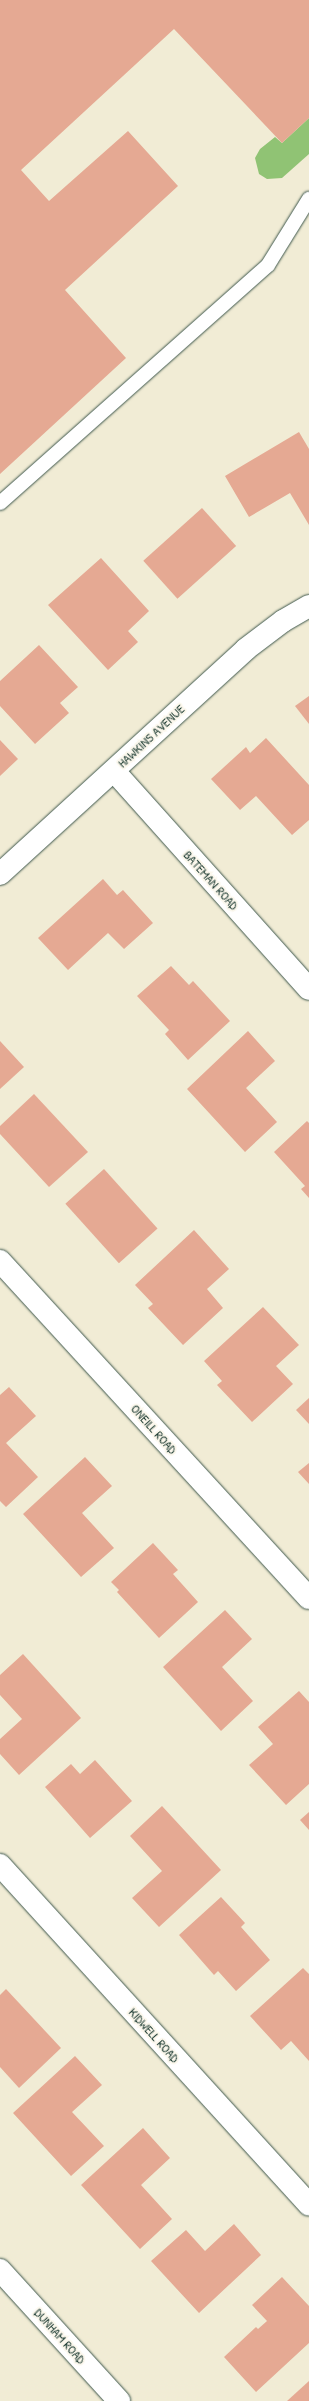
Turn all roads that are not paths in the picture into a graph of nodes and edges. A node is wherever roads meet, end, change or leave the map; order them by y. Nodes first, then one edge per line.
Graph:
1 (309, 199) edge
2 (0, 503) edge
3 (309, 606) edge
4 (114, 771) junction
5 (0, 874) edge
6 (309, 989) edge
7 (0, 1260) edge
8 (309, 1598) edge
9 (0, 1865) edge
10 (309, 2204) edge
11 (0, 2270) edge
12 (119, 2401) edge

1 - 2 lane
3 - 4 street, HAWKINS AVENUE
4 - 5 street, HAWKINS AVENUE
4 - 6 street, BATEMAN ROAD
7 - 8 street, ONEILL ROAD
9 - 10 street, KIDWELL ROAD
11 - 12 street, DUNHAM ROAD

